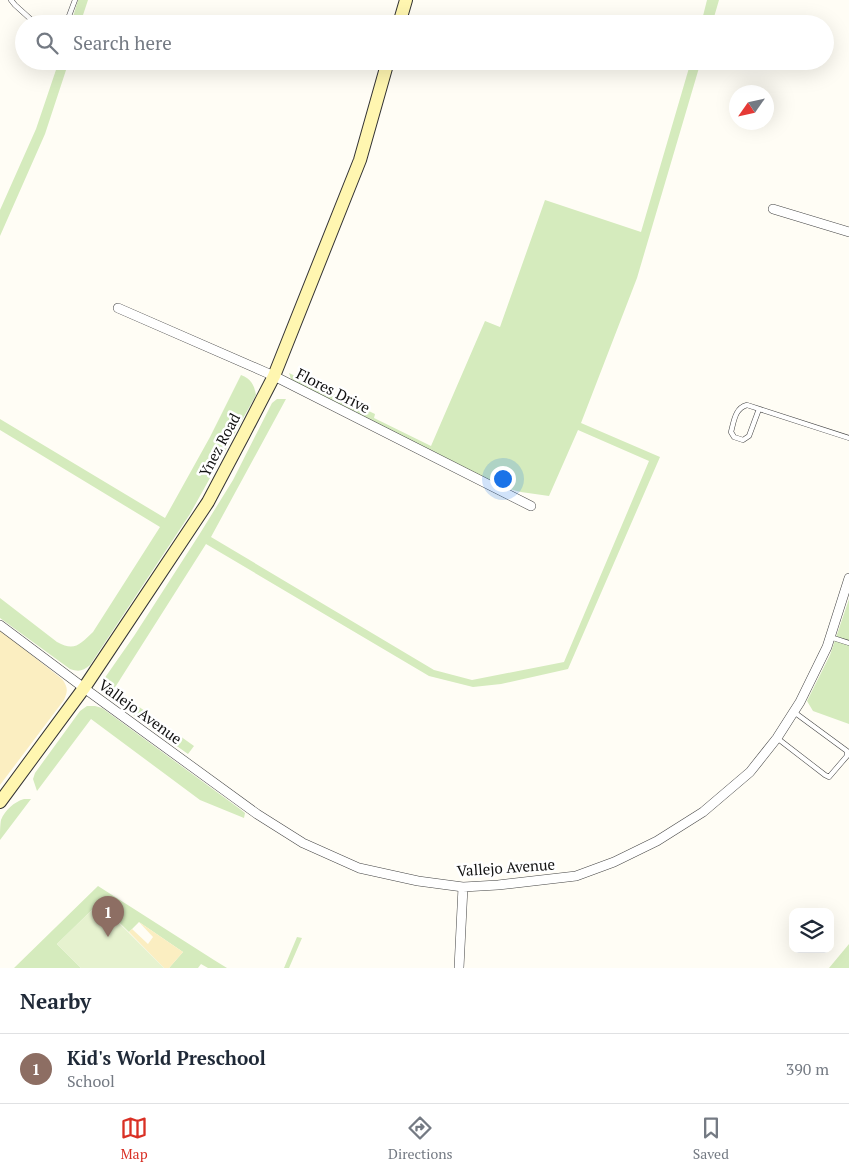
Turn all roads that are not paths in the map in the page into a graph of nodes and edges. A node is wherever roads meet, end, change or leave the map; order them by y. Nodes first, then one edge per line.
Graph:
1 (11, 0) edge
2 (75, 0) edge
3 (406, 0) edge
4 (25, 15) edge
5 (69, 15) edge
6 (402, 15) edge
7 (385, 70) edge
8 (773, 209) dead end
9 (849, 232) edge
10 (118, 308) dead end
11 (274, 376) junction
12 (759, 409) junction
13 (849, 438) edge
14 (531, 506) dead end
15 (849, 578) edge
16 (0, 625) edge
17 (830, 637) junction
18 (849, 643) edge
19 (84, 688) junction
20 (794, 712) junction
21 (777, 738) junction
22 (0, 802) edge
23 (463, 887) junction
24 (459, 968) edge

1 - 4 lane
2 - 5 lane
3 - 6 main road
7 - 11 main road, Ynez Road
8 - 9 street
10 - 11 street, Flores Drive
11 - 14 street, Flores Drive
11 - 19 main road, Ynez Road
12 - 12 lane
12 - 13 lane
15 - 17 street, Vallejo Avenue
16 - 19 street, Vallejo Avenue
17 - 18 lane
17 - 20 street, Vallejo Avenue
19 - 22 main road, Ynez Road
19 - 23 street, Vallejo Avenue
20 - 21 street, Vallejo Avenue
20 - 21 lane
21 - 23 street, Vallejo Avenue
23 - 24 street

